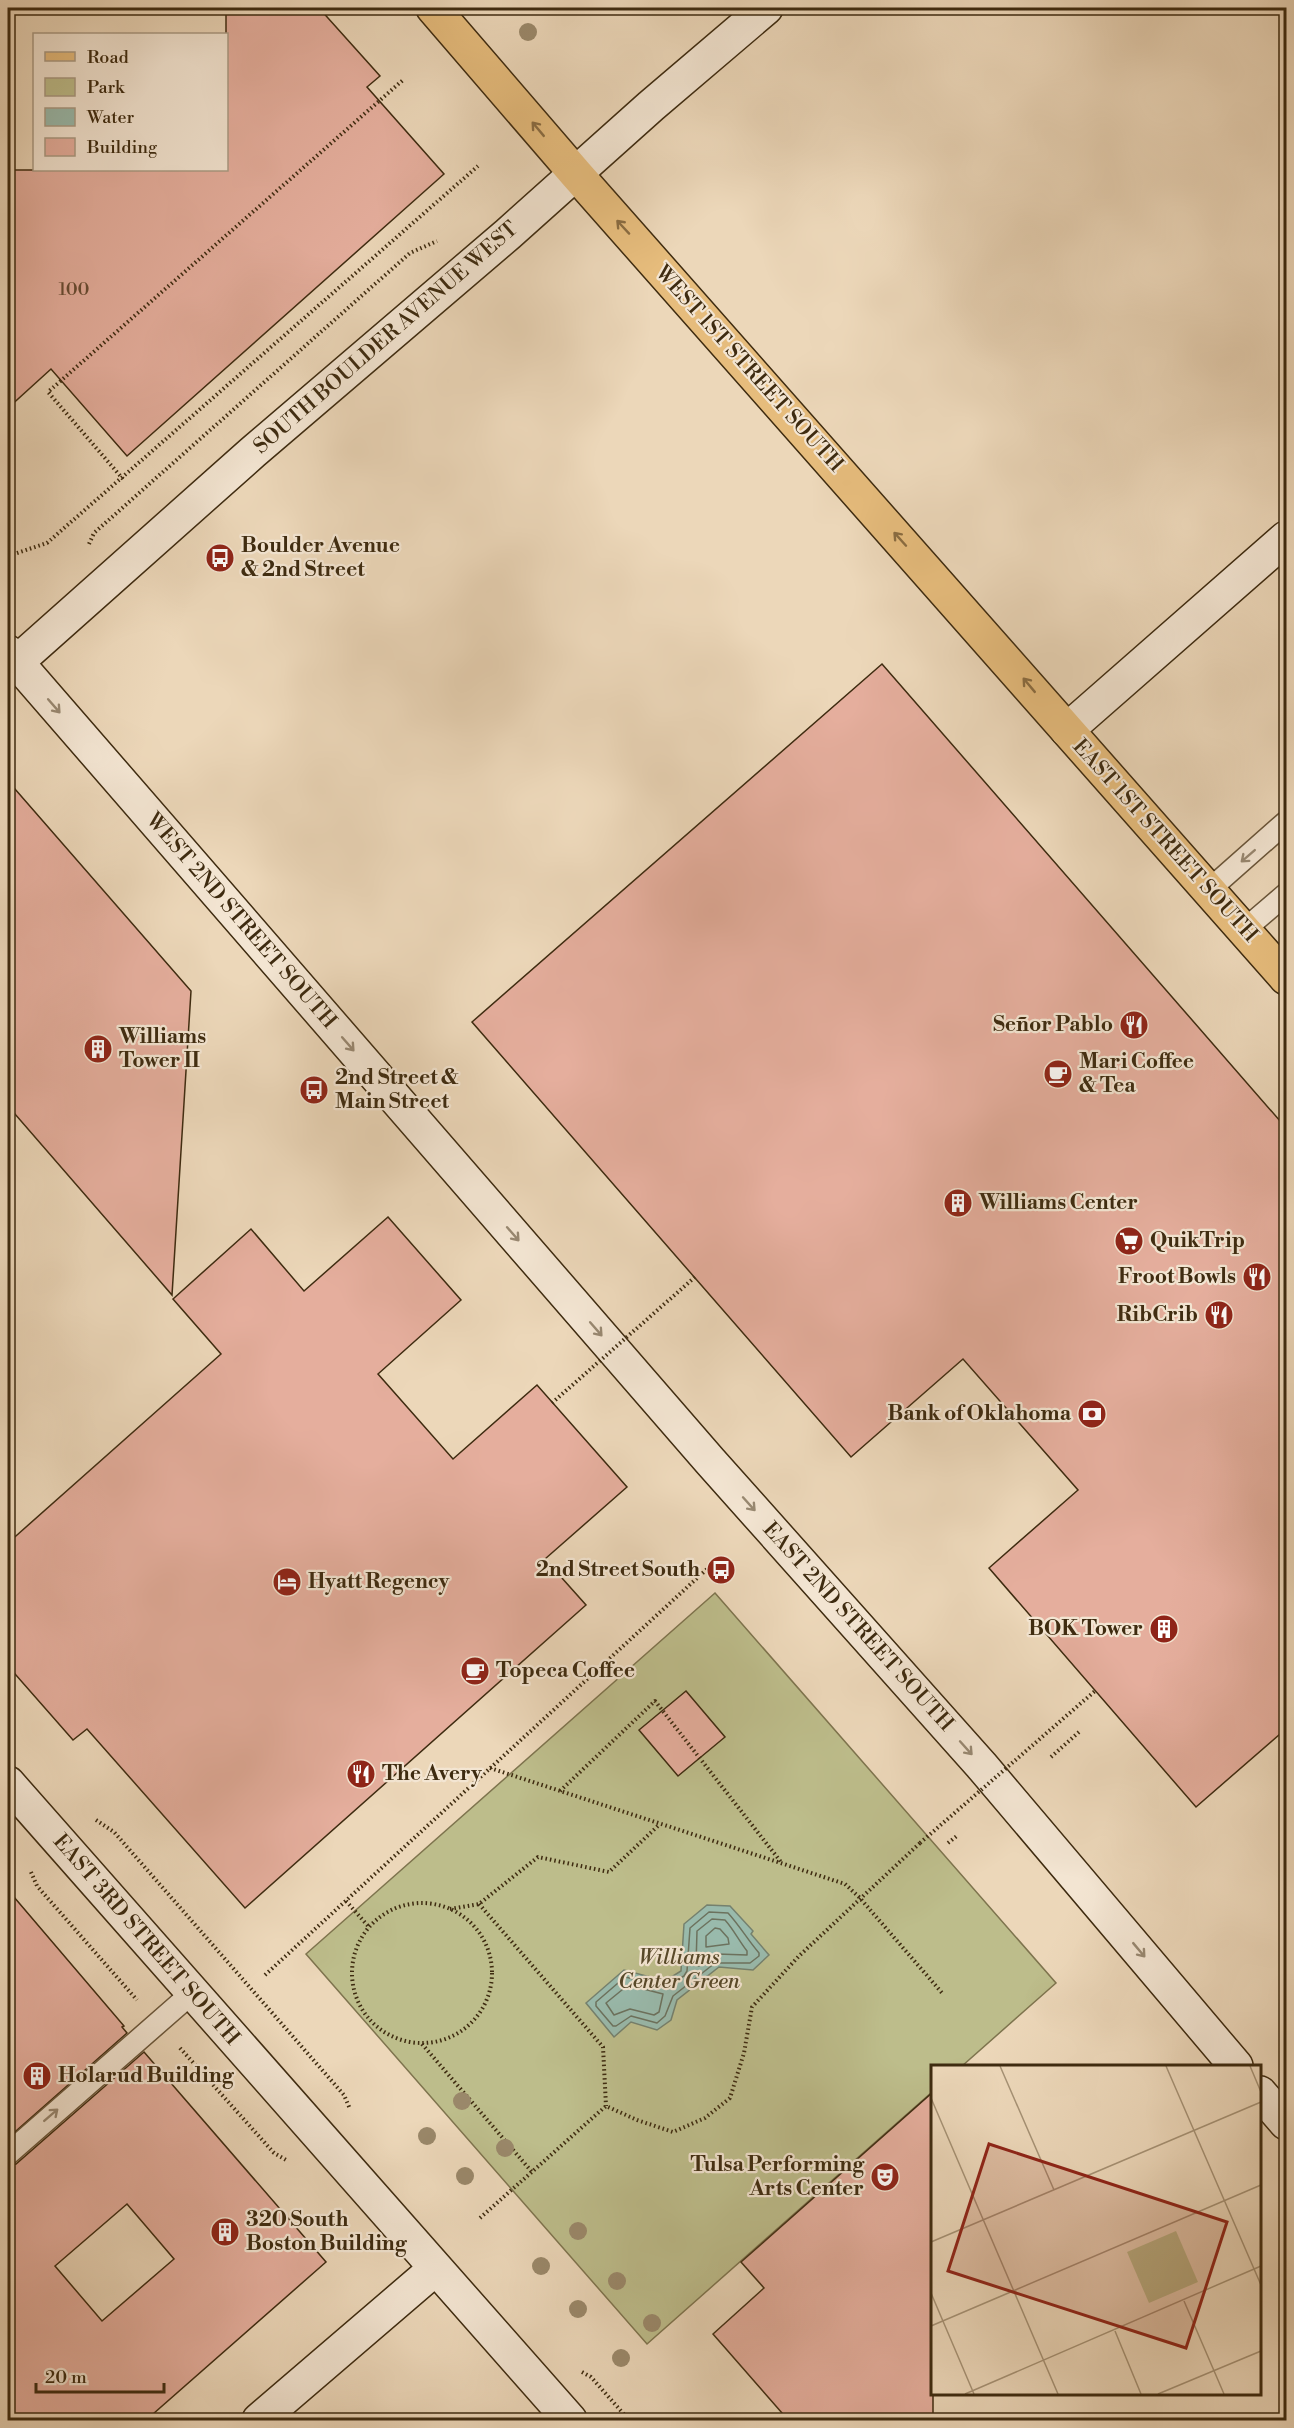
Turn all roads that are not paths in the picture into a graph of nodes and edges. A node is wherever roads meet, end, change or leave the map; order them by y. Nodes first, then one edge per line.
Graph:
1 (433, 8) edge
2 (766, 8) edge
3 (576, 174) junction
4 (1287, 538) edge
5 (10, 661) edge
6 (1067, 730) junction
7 (1287, 822) edge
8 (1209, 890) junction
9 (1287, 894) edge
10 (1245, 930) junction
11 (1287, 978) edge
12 (475, 1190) joint
13 (8, 1784) edge
14 (192, 1993) junction
15 (1234, 2065) edge
16 (1261, 2094) edge
17 (1287, 2123) edge
18 (8, 2154) edge
19 (435, 2269) junction
20 (259, 2421) edge
21 (570, 2421) edge

3 -> 1 main road, WEST 1ST STREET SOUTH
2 - 3 street, SOUTH BOULDER AVENUE WEST
3 - 5 street, SOUTH BOULDER AVENUE WEST
6 -> 3 main road, WEST 1ST STREET SOUTH
4 - 6 street
5 -> 12 street, WEST 2ND STREET SOUTH
6 - 8 main road, EAST 1ST STREET SOUTH
7 -> 8 lane
8 - 10 main road, EAST 1ST STREET SOUTH
9 - 10 lane
10 - 11 main road, EAST 1ST STREET SOUTH
12 -> 15 street, EAST 2ND STREET SOUTH
13 - 14 street, EAST 3RD STREET SOUTH
18 -> 14 lane
14 - 19 street, EAST 3RD STREET SOUTH
16 - 17 street
19 - 20 street
19 - 21 street, EAST 3RD STREET SOUTH

